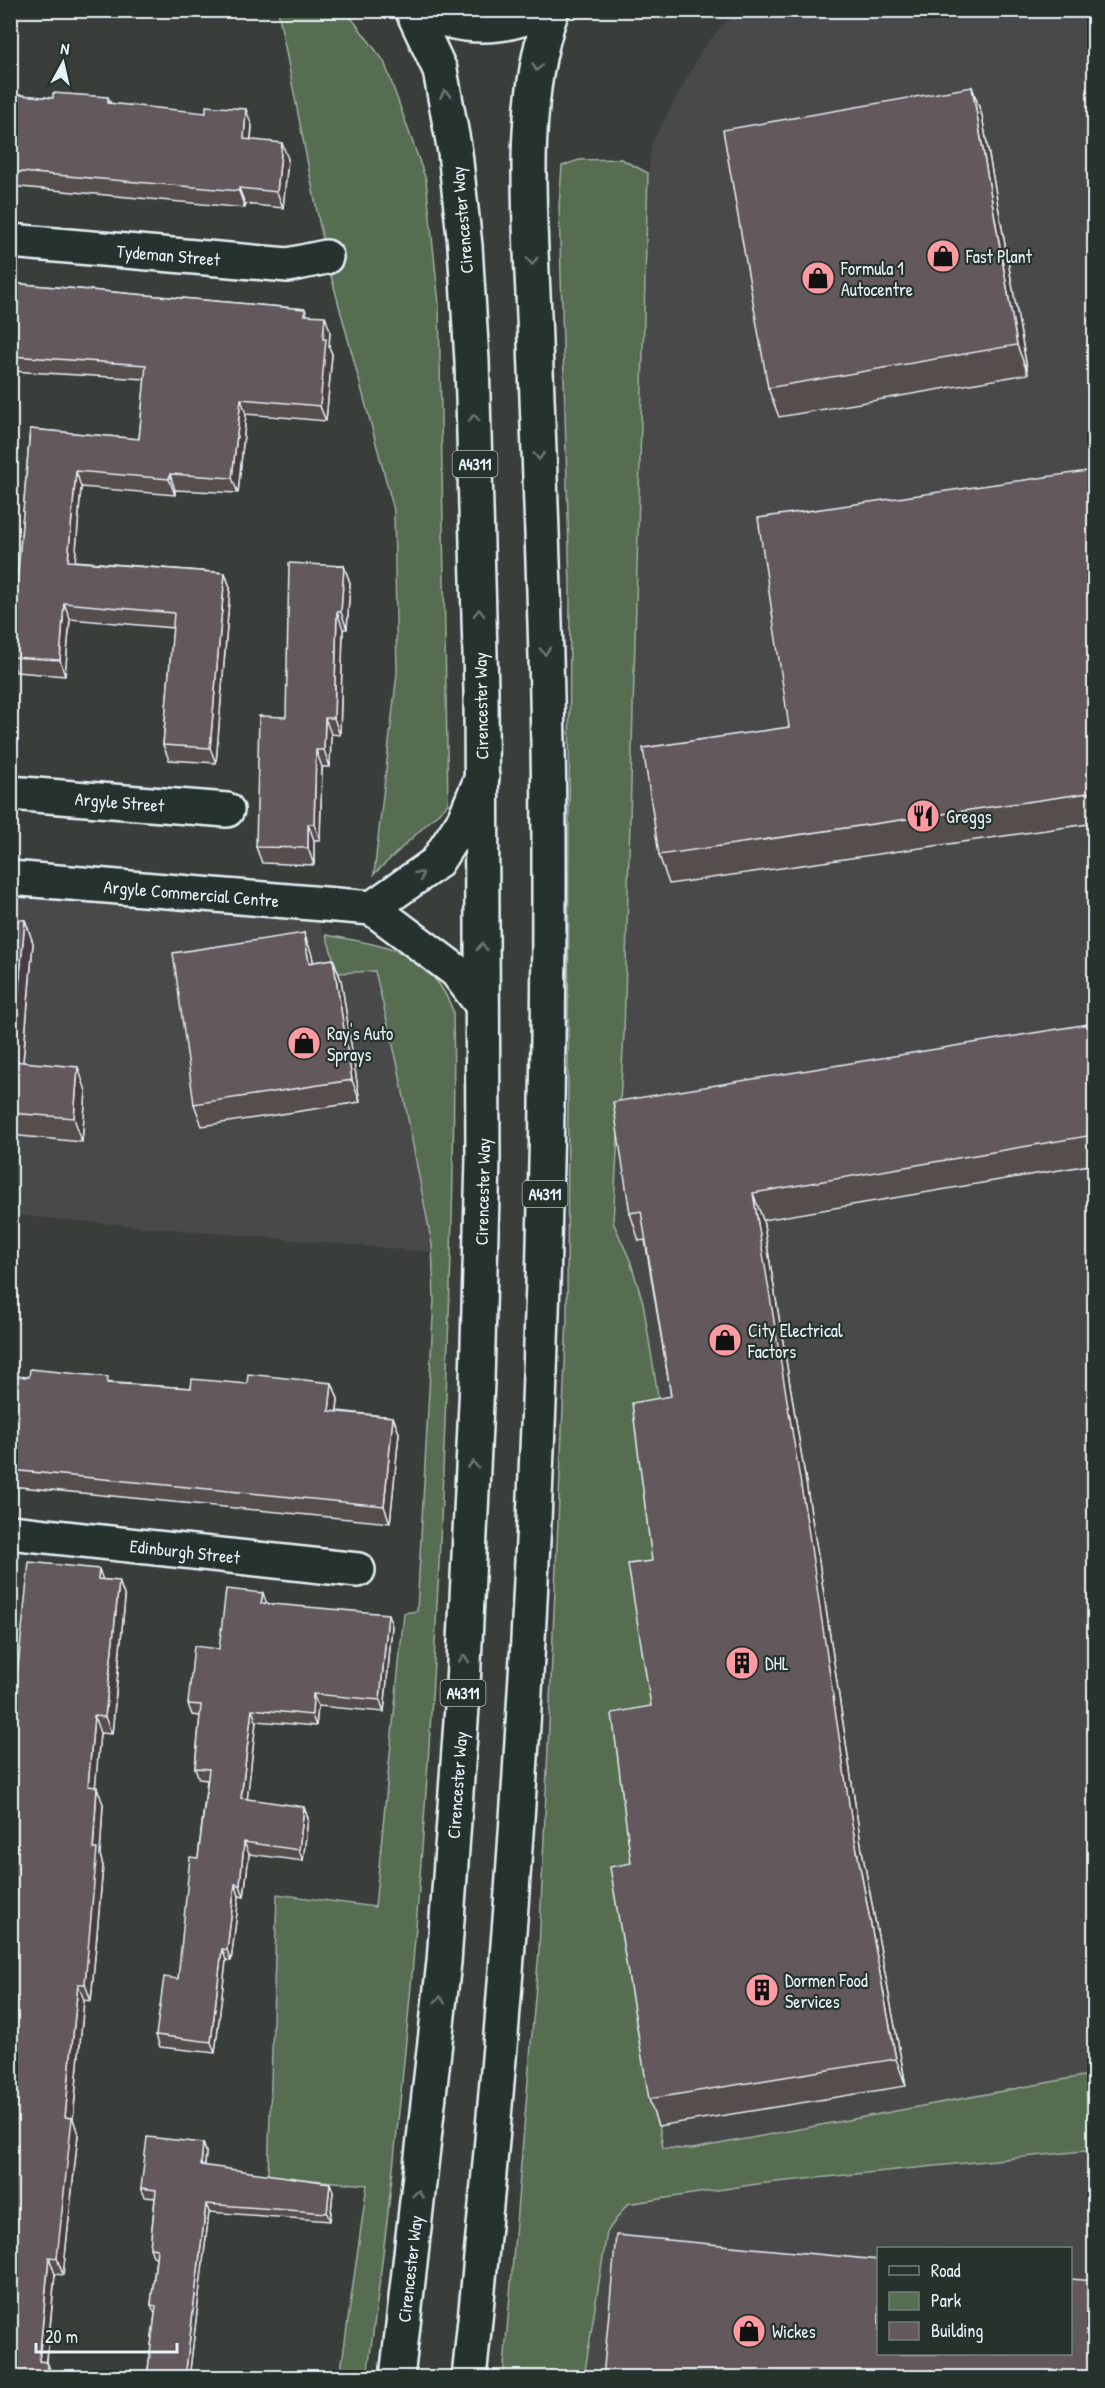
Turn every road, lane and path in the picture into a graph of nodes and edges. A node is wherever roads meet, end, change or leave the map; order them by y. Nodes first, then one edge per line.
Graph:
1 (412, 10) edge
2 (420, 10) edge
3 (544, 10) edge
4 (552, 10) edge
5 (10, 241) edge
6 (326, 257) dead end
7 (482, 777) junction
8 (10, 793) edge
9 (227, 810) dead end
10 (10, 878) edge
11 (372, 908) junction
12 (482, 1005) junction
13 (10, 1532) edge
14 (358, 1570) dead end
15 (398, 2378) edge
16 (469, 2378) edge

7 -> 1 main road, Cirencester Way / A4311
2 - 3 main road
4 -> 16 main road, A4311
5 - 6 main road, Tydeman Street
11 -> 7 main road
12 -> 7 main road, Cirencester Way / A4311
8 - 9 main road, Argyle Street
10 - 11 main road, Argyle Commercial Centre
11 - 12 main road
15 -> 12 main road, Cirencester Way / A4311
13 - 14 main road, Edinburgh Street

